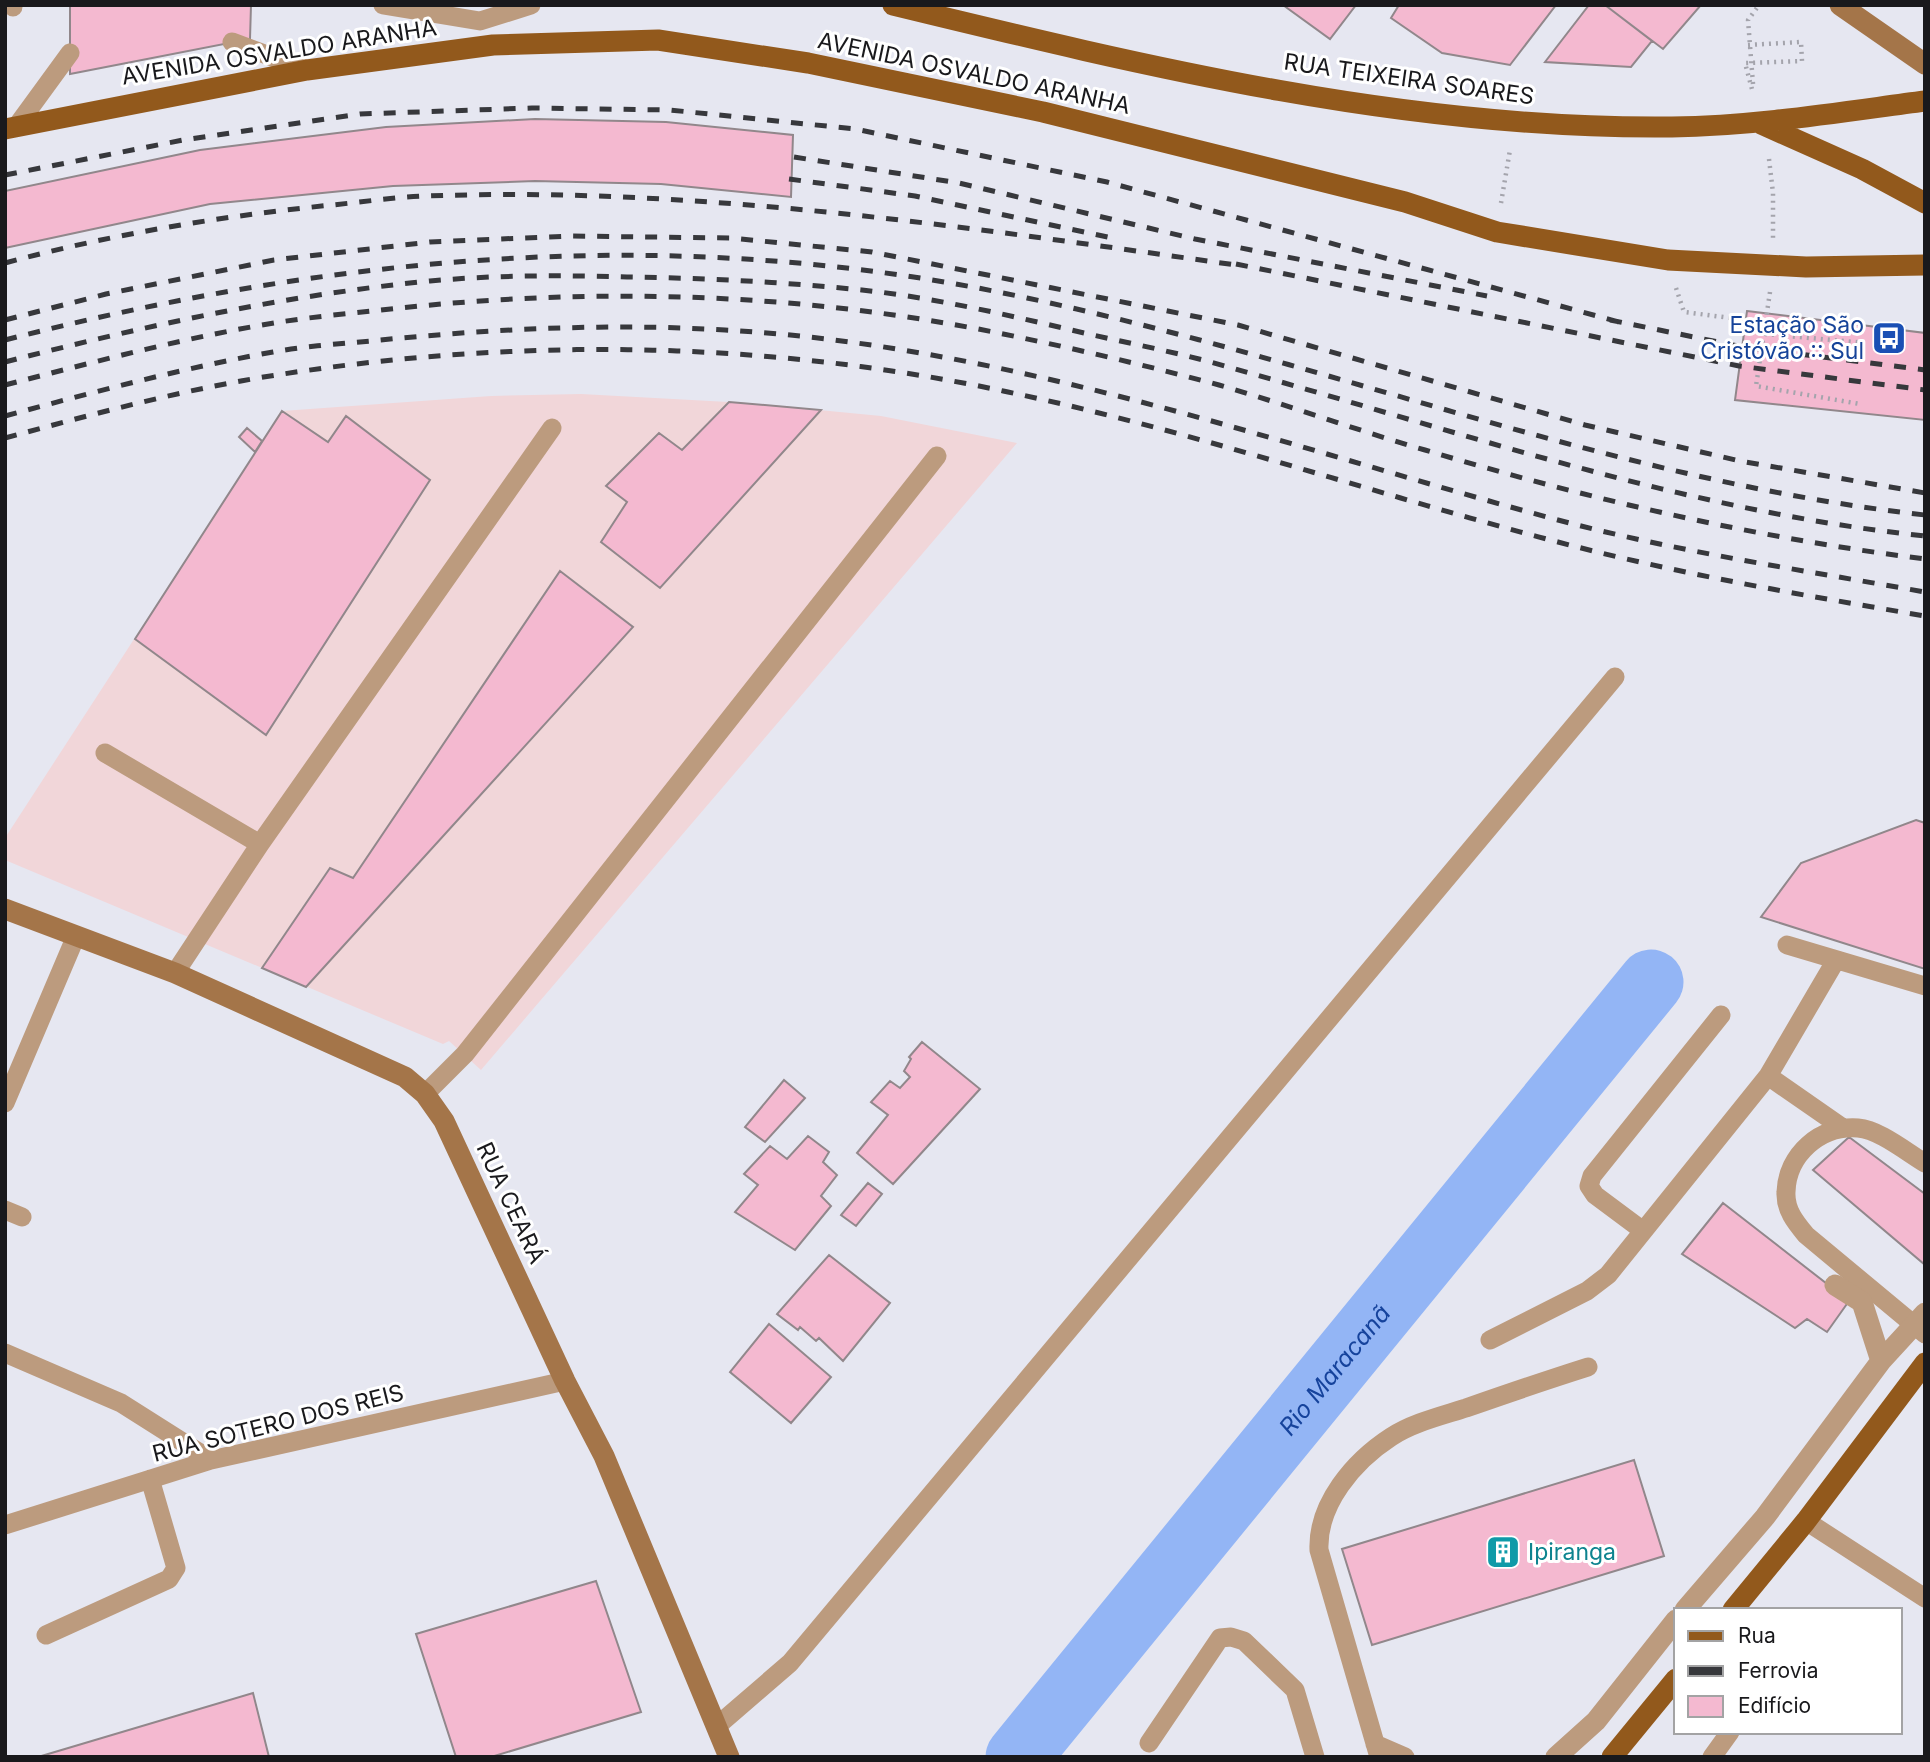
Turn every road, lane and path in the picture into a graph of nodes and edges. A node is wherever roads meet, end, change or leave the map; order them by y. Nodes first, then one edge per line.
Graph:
1 (383, 5) edge
2 (531, 5) edge
3 (893, 5) edge
4 (1759, 5) edge
5 (1840, 5) edge
6 (232, 42) dead end
7 (1748, 45) junction
8 (70, 53) dead end
9 (1745, 63) dead end
10 (1925, 64) edge
11 (307, 70) junction
12 (1925, 101) edge
13 (1514, 121) junction
14 (1759, 123) junction
15 (10, 128) edge
16 (1925, 203) edge
17 (1497, 232) junction
18 (1925, 265) edge
19 (1684, 312) dead end
20 (1746, 320) dead end
21 (1765, 334) dead end
22 (1866, 344) dead end
23 (1803, 394) dead end
24 (1860, 404) dead end
25 (552, 428) dead end
26 (937, 456) dead end
27 (1615, 677) dead end
28 (105, 753) dead end
29 (260, 844) junction
30 (5, 909) edge
31 (76, 936) junction
32 (1787, 945) dead end
33 (1836, 960) junction
34 (175, 973) junction
35 (1925, 986) edge
36 (1721, 1015) dead end
37 (1768, 1076) junction
38 (425, 1094) junction
39 (5, 1103) edge
40 (1843, 1128) junction
41 (1925, 1163) edge
42 (1642, 1230) junction
43 (1835, 1285) dead end
44 (1922, 1324) edge
45 (1490, 1340) dead end
46 (5, 1353) edge
47 (1881, 1362) junction
48 (1925, 1363) edge
49 (1588, 1367) dead end
50 (565, 1381) junction
51 (211, 1460) junction
52 (150, 1479) junction
53 (1806, 1521) junction
54 (5, 1525) edge
55 (1925, 1598) edge
56 (1687, 1608) edge
57 (1735, 1608) edge
58 (1674, 1623) edge
59 (46, 1635) dead end
60 (1674, 1681) edge
61 (717, 1726) junction
62 (1729, 1734) edge
63 (1149, 1743) dead end
64 (1378, 1751) edge
65 (729, 1757) edge
66 (1315, 1757) edge
67 (1405, 1757) edge
68 (1556, 1757) edge
69 (1612, 1757) edge
70 (1712, 1757) edge

1 - 2 lane
3 - 13 main road, RUA TEIXEIRA SOARES
4 - 7 path
5 - 10 street
6 - 11 lane
7 - 9 path
7 - 14 path
8 - 15 lane
11 - 15 main road, AVENIDA OSVALDO ARANHA
11 - 17 main road, AVENIDA OSVALDO ARANHA
12 - 14 main road, RUA TEIXEIRA SOARES
13 - 14 main road, RUA TEIXEIRA SOARES
13 - 17 path
14 - 16 main road
17 - 18 main road, AVENIDA OSVALDO ARANHA
19 - 20 path
21 - 22 path
23 - 24 path
25 - 29 lane
26 - 38 lane
27 - 61 lane
28 - 29 lane
29 - 34 lane
30 - 31 street, RUA CEARÁ
31 - 34 street, RUA CEARÁ
31 - 39 lane
32 - 33 lane
33 - 35 lane
33 - 37 lane
34 - 38 street, RUA CEARÁ
36 - 42 lane
37 - 40 lane
37 - 42 lane
38 - 50 street, RUA CEARÁ
40 - 41 lane
40 - 44 lane
42 - 45 lane
43 - 47 street
44 - 47 street
46 - 51 lane
47 - 56 street
48 - 53 main road
49 - 64 lane
50 - 51 lane, RUA SOTERO DOS REIS
50 - 61 street, RUA CEARÁ
51 - 52 lane, RUA SOTERO DOS REIS
52 - 54 lane, RUA SOTERO DOS REIS
52 - 59 lane
53 - 55 lane
53 - 57 main road
58 - 68 street
60 - 69 main road
61 - 65 street, RUA CEARÁ
62 - 70 lane
63 - 66 lane
64 - 67 lane

